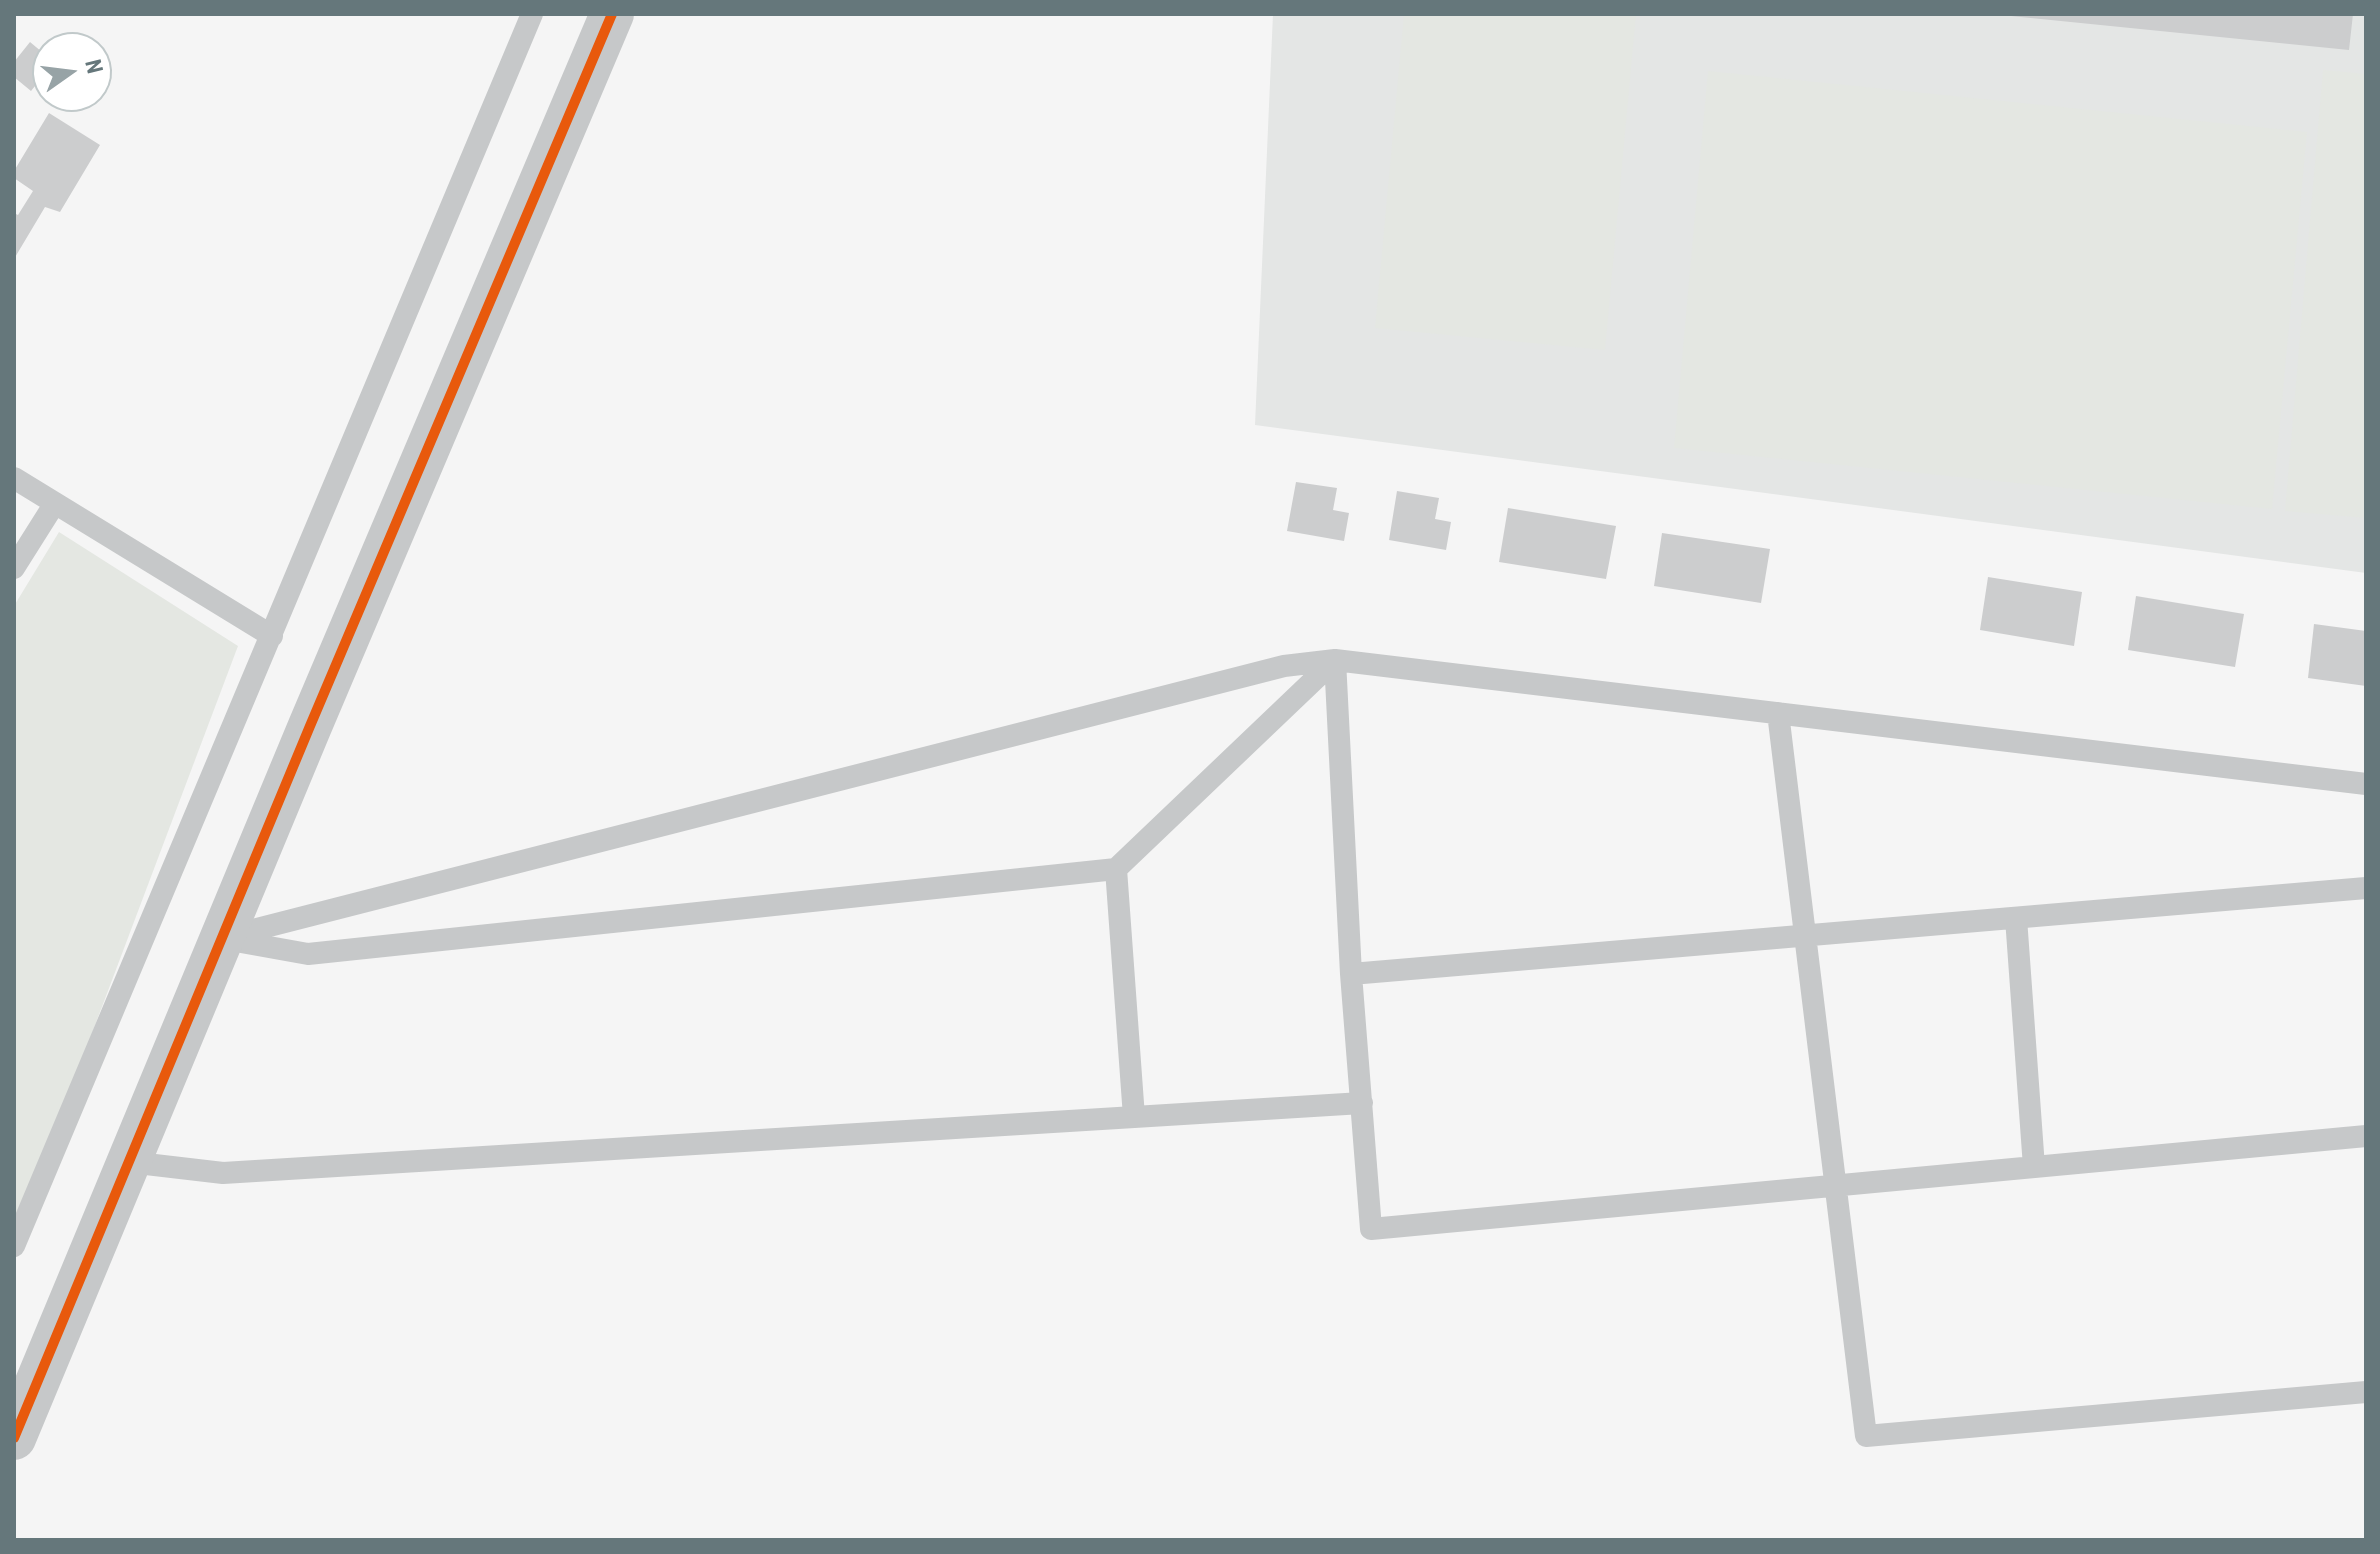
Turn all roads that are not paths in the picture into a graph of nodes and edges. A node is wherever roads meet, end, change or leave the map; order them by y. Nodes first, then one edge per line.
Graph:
1 (532, 14) edge
2 (612, 14) edge
3 (14, 478) edge
4 (55, 503) junction
5 (14, 568) edge
6 (272, 636) junction
7 (1335, 660) junction
8 (1778, 713) junction
9 (2366, 784) edge
10 (1116, 869) junction
11 (2366, 888) edge
12 (2016, 918) junction
13 (1805, 936) junction
14 (222, 938) junction
15 (1351, 974) junction
16 (1362, 1103) junction
17 (1134, 1117) junction
18 (2366, 1136) edge
19 (129, 1162) junction
20 (2034, 1167) junction
21 (1836, 1185) junction
22 (14, 1246) edge
23 (2366, 1392) edge
24 (14, 1438) edge

1 - 6 lane
2 - 14 street
3 - 4 lane
4 - 5 lane
4 - 6 lane
6 - 22 lane
7 - 8 lane
7 - 10 lane
7 - 14 lane
7 - 15 lane
8 - 9 lane
8 - 13 lane
10 - 14 lane
10 - 17 lane
11 - 12 lane
12 - 13 lane
12 - 20 lane
13 - 15 lane
13 - 21 lane
14 - 19 street
15 - 16 lane
16 - 17 lane
16 - 21 lane
17 - 19 lane
18 - 20 lane
19 - 24 street
20 - 21 lane
21 - 23 lane

